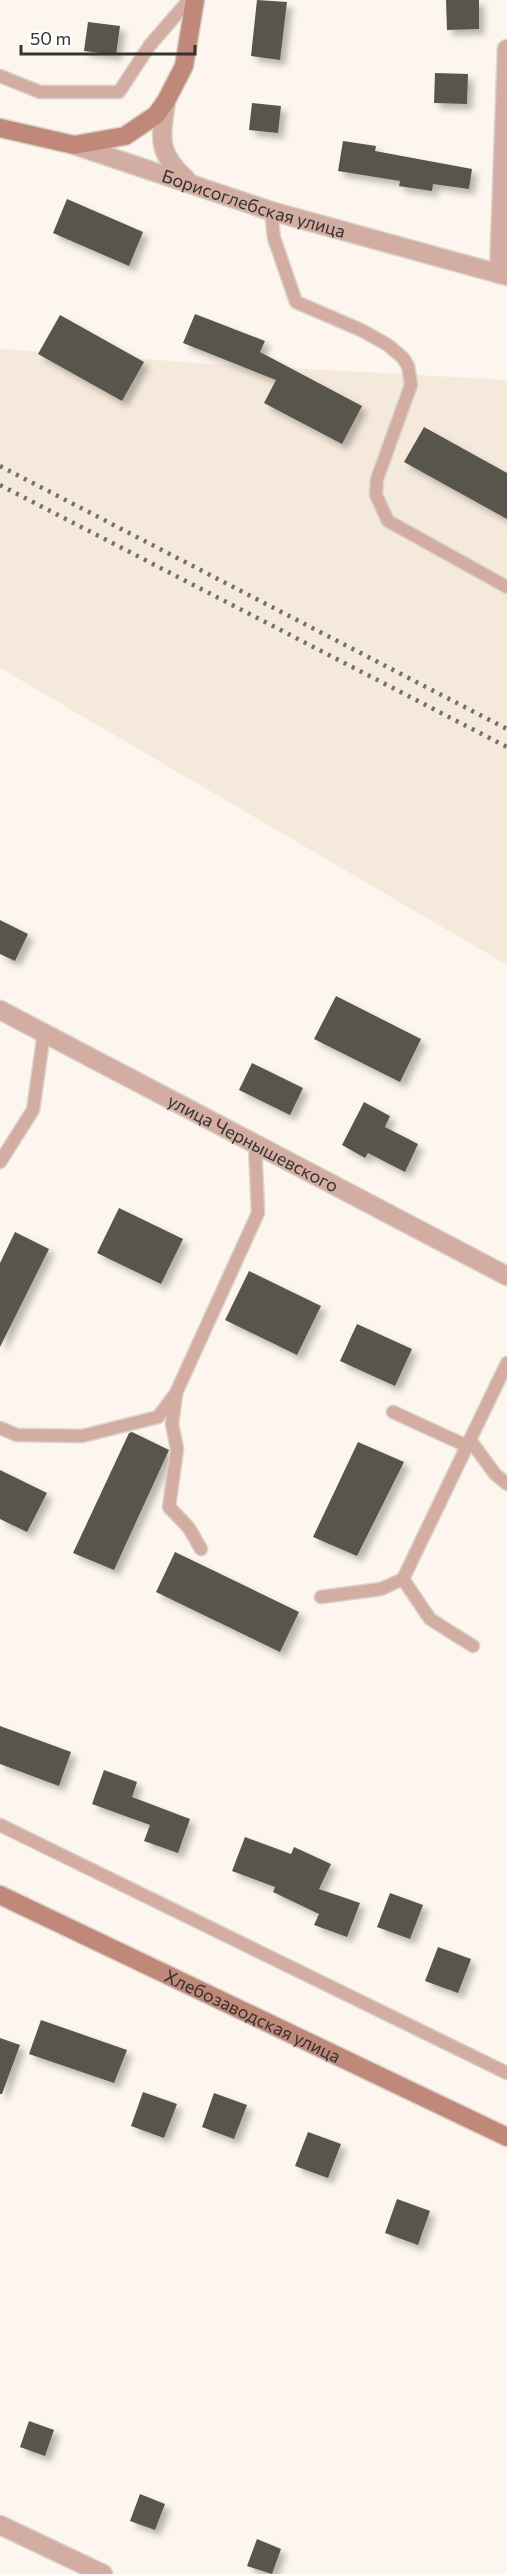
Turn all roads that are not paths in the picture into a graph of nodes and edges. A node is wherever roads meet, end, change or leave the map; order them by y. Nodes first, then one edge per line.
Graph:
1 (189, 0) edge
2 (195, 0) edge
3 (507, 49) edge
4 (0, 76) edge
5 (166, 101) junction
6 (0, 128) edge
7 (74, 145) junction
8 (190, 182) junction
9 (271, 211) junction
10 (503, 275) edge
11 (507, 587) edge
12 (0, 1010) edge
13 (44, 1033) junction
14 (255, 1143) junction
15 (0, 1162) edge
16 (507, 1276) edge
17 (507, 1363) edge
18 (176, 1393) junction
19 (393, 1412) dead end
20 (0, 1428) edge
21 (468, 1443) junction
22 (507, 1484) edge
23 (201, 1549) dead end
24 (403, 1578) junction
25 (321, 1598) dead end
26 (473, 1646) dead end
27 (0, 1825) edge
28 (0, 1895) edge
29 (507, 2073) edge
30 (507, 2137) edge
31 (0, 2525) edge
32 (103, 2574) edge

1 - 4 lane
2 - 5 street
3 - 10 street
5 - 7 street
5 - 8 street
6 - 7 street, Борисоглебская улица
7 - 8 street, Борисоглебская улица
8 - 9 street, Борисоглебская улица
9 - 10 street, Борисоглебская улица
9 - 11 lane
12 - 13 street, улица Чернышевского
13 - 14 street, улица Чернышевского
13 - 15 lane
14 - 16 street, улица Чернышевского
14 - 18 lane
17 - 21 lane
18 - 20 lane
18 - 23 lane
19 - 21 lane
21 - 22 lane
21 - 24 lane
24 - 25 lane
24 - 26 lane
27 - 29 lane
28 - 30 street, Хлебозаводская улица
31 - 32 street

